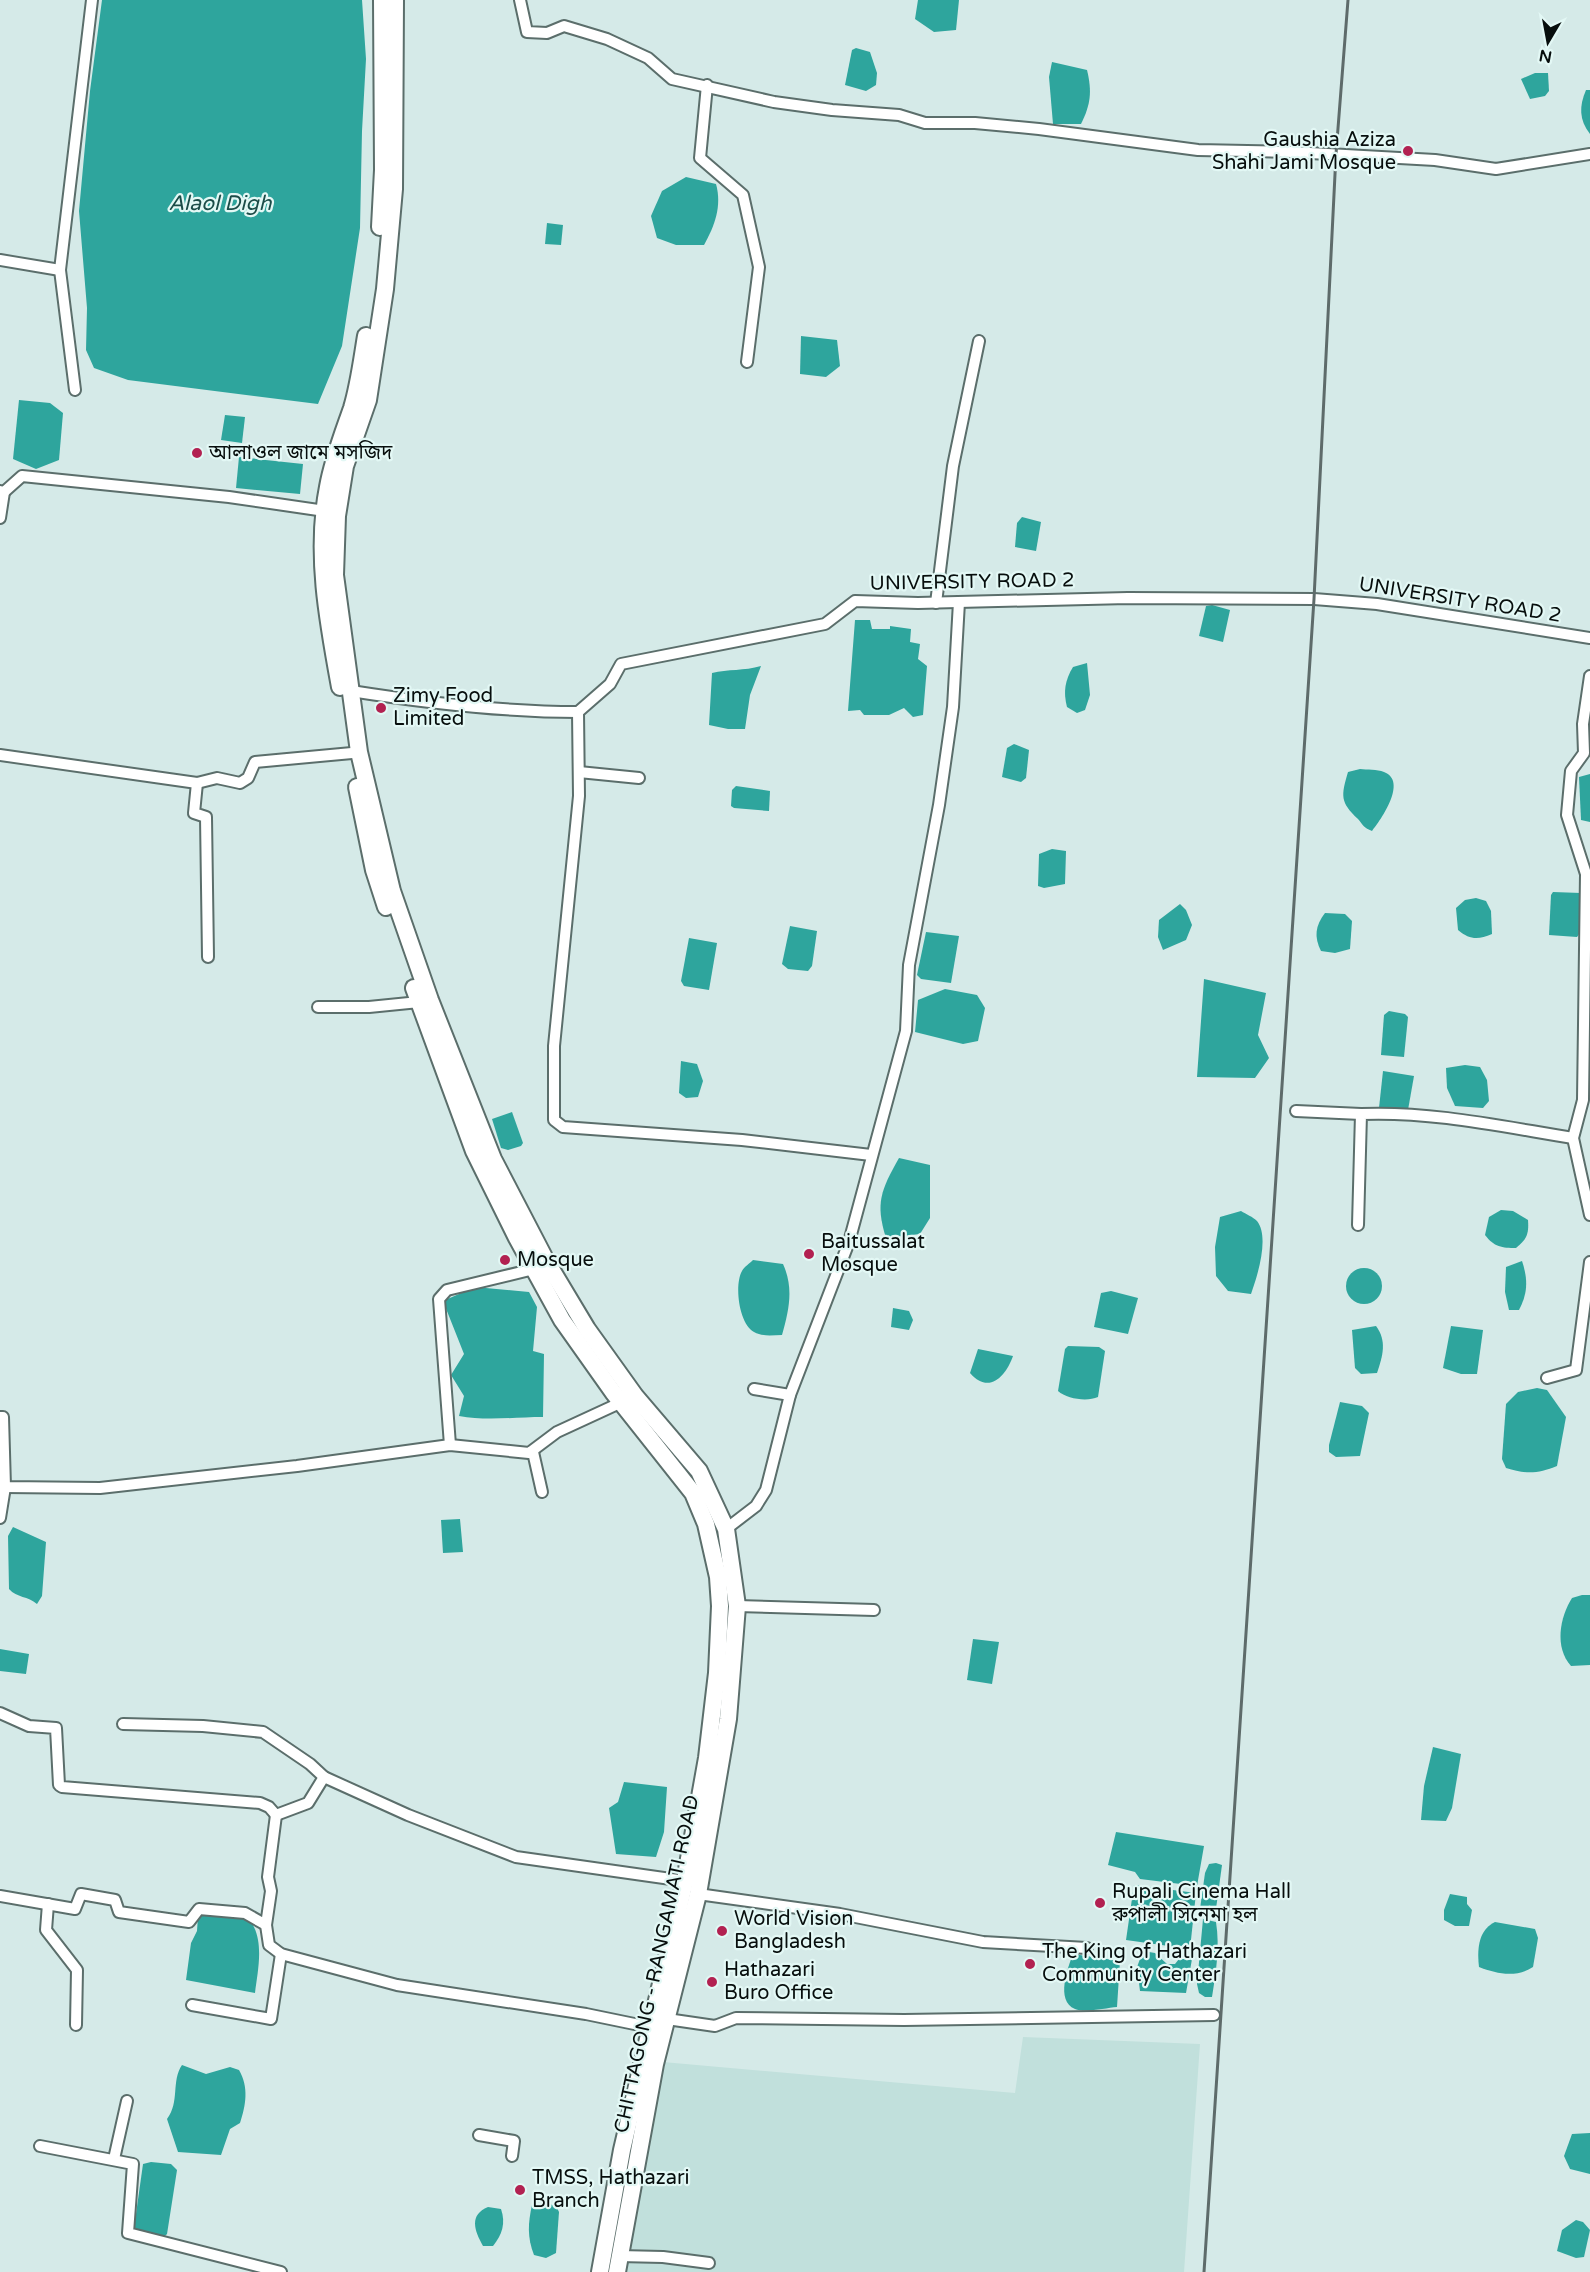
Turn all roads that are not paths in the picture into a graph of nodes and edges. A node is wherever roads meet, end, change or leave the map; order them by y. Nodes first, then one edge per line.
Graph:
1 (92, 0) edge
2 (382, 0) edge
3 (395, 0) edge
4 (520, 0) edge
5 (707, 85) junction
6 (1590, 154) edge
7 (0, 260) edge
8 (60, 270) junction
9 (979, 341) dead end
10 (747, 362) dead end
11 (75, 390) dead end
12 (2, 492) edge
13 (325, 511) junction
14 (0, 518) edge
15 (959, 602) junction
16 (936, 603) junction
17 (1590, 638) edge
18 (1590, 676) edge
19 (351, 690) junction
20 (578, 712) junction
21 (352, 753) junction
22 (0, 755) edge
23 (579, 772) junction
24 (639, 778) dead end
25 (197, 783) junction
26 (1588, 889) edge
27 (208, 957) dead end
28 (419, 1002) junction
29 (318, 1007) dead end
30 (1296, 1111) dead end
31 (1361, 1114) junction
32 (1573, 1138) junction
33 (871, 1155) junction
34 (1590, 1215) edge
35 (1358, 1225) dead end
36 (1590, 1262) edge
37 (534, 1269) junction
38 (1585, 1335) edge
39 (1547, 1378) dead end
40 (754, 1389) dead end
41 (790, 1395) junction
42 (622, 1402) junction
43 (0, 1417) edge
44 (450, 1445) junction
45 (533, 1452) junction
46 (5, 1487) junction
47 (542, 1492) dead end
48 (0, 1518) edge
49 (726, 1529) junction
50 (737, 1606) junction
51 (874, 1610) dead end
52 (0, 1713) edge
53 (123, 1724) dead end
54 (324, 1778) junction
55 (276, 1815) junction
56 (685, 1881) junction
57 (698, 1894) junction
58 (0, 1896) edge
59 (48, 1904) junction
60 (267, 1925) junction
61 (1087, 1948) dead end
62 (281, 1954) junction
63 (192, 2005) dead end
64 (1214, 2015) dead end
65 (667, 2019) junction
66 (76, 2025) dead end
67 (649, 2027) junction
68 (127, 2101) dead end
69 (479, 2135) dead end
70 (40, 2146) dead end
71 (512, 2156) dead end
72 (114, 2159) junction
73 (709, 2263) dead end
74 (618, 2264) edge
75 (281, 2272) edge
76 (600, 2272) edge

1 - 8 street
2 - 13 highway, CHITTAGONG - RANGAMATI ROAD
3 - 19 highway, CHITTAGONG - RANGAMATI ROAD
4 - 5 street
5 - 6 street
5 - 10 street
7 - 8 street
8 - 11 street
9 - 16 street
12 - 13 street
12 - 14 street
13 - 21 highway, CHITTAGONG - RANGAMATI ROAD
15 - 16 street, UNIVERSITY ROAD 2
15 - 17 street, UNIVERSITY ROAD 2
15 - 33 street
16 - 20 street, UNIVERSITY ROAD 2
18 - 26 street
19 - 20 street
19 - 49 highway, CHITTAGONG - RANGAMATI ROAD
20 - 23 street
21 - 25 street
21 - 28 highway, CHITTAGONG - RANGAMATI ROAD
22 - 25 street
23 - 24 street
23 - 33 street
25 - 27 street
26 - 32 street
28 - 29 street
28 - 37 highway, CHITTAGONG - RANGAMATI ROAD
30 - 31 street
31 - 32 street
31 - 35 street
32 - 34 street
33 - 41 street
36 - 38 street
37 - 42 highway, CHITTAGONG - RANGAMATI ROAD
37 - 44 street
38 - 39 street
40 - 41 street
41 - 49 street
42 - 45 street
42 - 56 highway, CHITTAGONG - RANGAMATI ROAD
43 - 46 street
44 - 45 street
44 - 46 street
45 - 47 street
46 - 48 street
49 - 50 highway, CHITTAGONG - RANGAMATI ROAD
50 - 51 street
50 - 57 highway, CHITTAGONG - RANGAMATI ROAD
52 - 55 street
53 - 54 street
54 - 55 street
54 - 56 street
55 - 60 street
56 - 67 highway, CHITTAGONG - RANGAMATI ROAD
57 - 61 street
57 - 65 highway, CHITTAGONG - RANGAMATI ROAD
58 - 59 street
59 - 60 street
59 - 66 street
60 - 62 street
62 - 63 street
62 - 67 street
64 - 65 street
65 - 74 highway, CHITTAGONG - RANGAMATI ROAD
67 - 76 highway, CHITTAGONG - RANGAMATI ROAD
68 - 72 street
69 - 71 street
70 - 72 street
72 - 75 street
73 - 74 street

